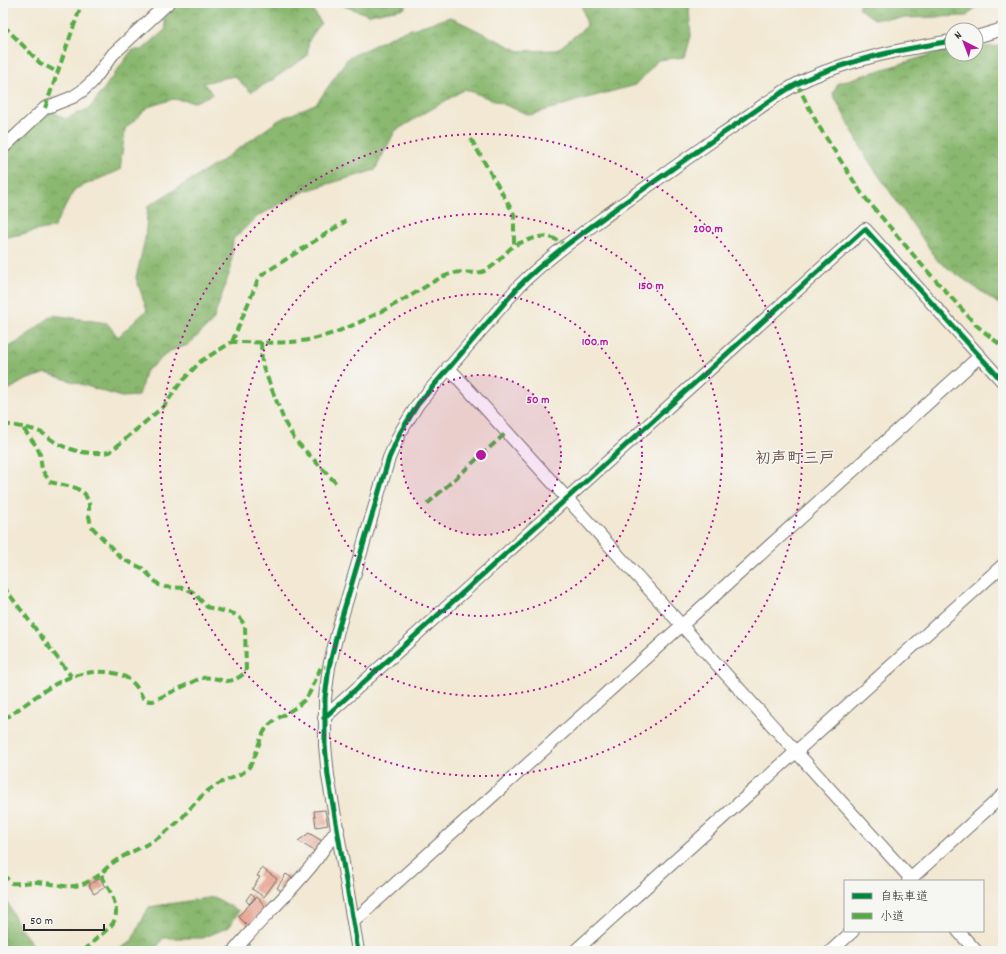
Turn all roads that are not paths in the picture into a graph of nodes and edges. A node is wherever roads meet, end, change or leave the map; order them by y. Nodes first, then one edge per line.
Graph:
1 (168, 3) edge
2 (1003, 29) edge
3 (984, 35) edge
4 (944, 42) edge
5 (3, 148) edge
6 (980, 356) junction
7 (448, 367) junction
8 (1003, 382) edge
9 (567, 499) junction
10 (1003, 564) edge
11 (682, 625) junction
12 (324, 718) junction
13 (796, 752) junction
14 (1003, 795) edge
15 (338, 829) junction
16 (911, 880) edge
17 (353, 922) junction
18 (852, 932) edge
19 (959, 932) edge
20 (234, 951) edge
21 (358, 951) edge
22 (575, 951) edge
23 (831, 951) edge
24 (976, 951) edge

1 - 5 street
2 - 3 street
4 - 7 street
6 - 8 street
6 - 9 street
6 - 11 street
7 - 9 street
7 - 12 street
9 - 11 street
9 - 12 street
10 - 13 street
11 - 13 street
11 - 17 street
12 - 15 street
13 - 16 street
13 - 22 street
14 - 16 street
15 - 17 street
15 - 20 street
17 - 21 street
18 - 23 street
19 - 24 street

